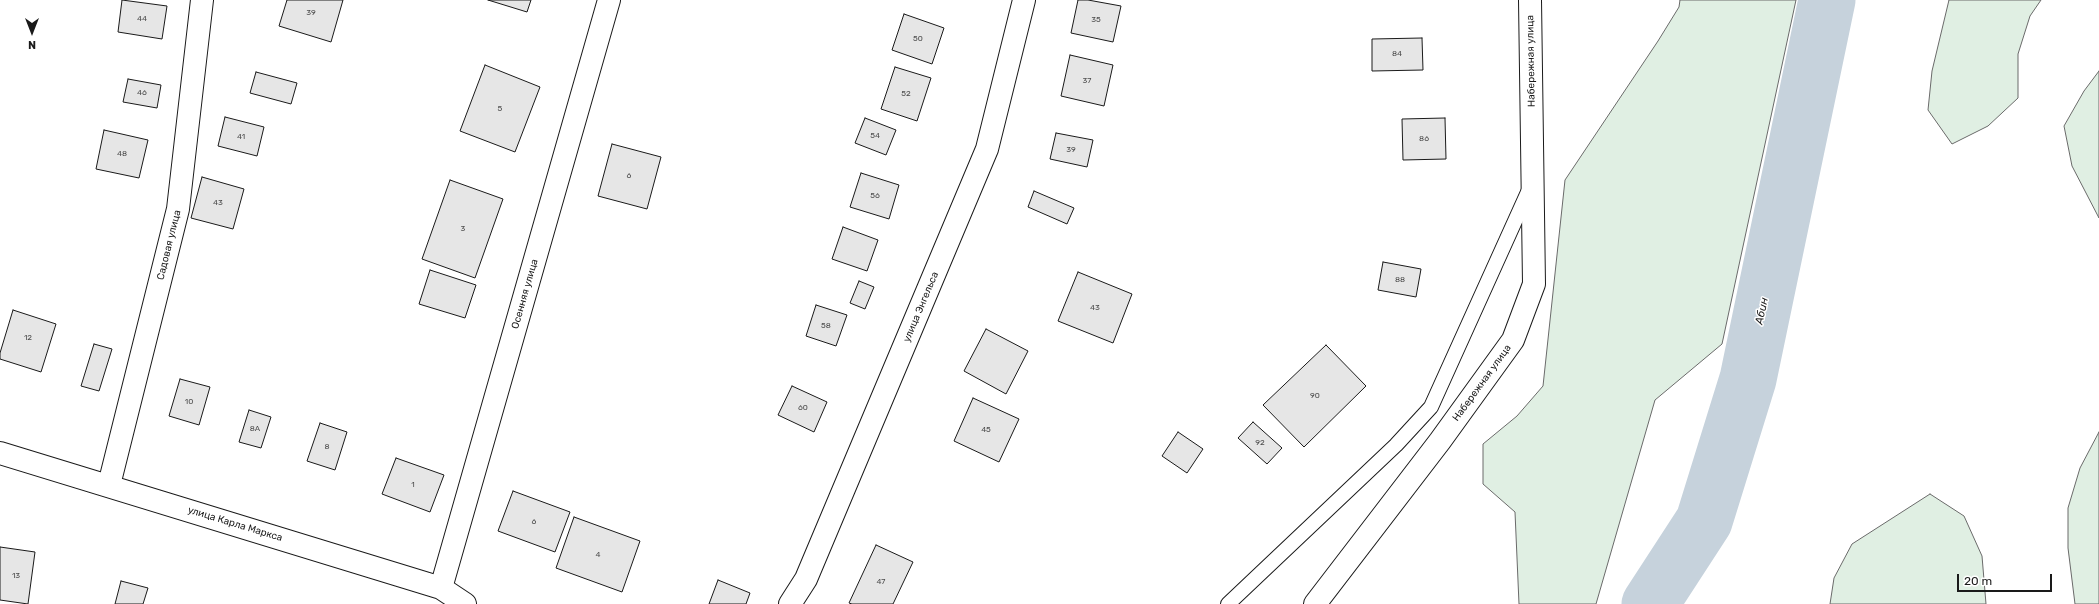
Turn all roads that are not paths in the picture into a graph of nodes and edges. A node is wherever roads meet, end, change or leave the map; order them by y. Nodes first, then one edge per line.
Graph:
1 (202, 0) edge
2 (609, 0) edge
3 (1024, 0) edge
4 (1530, 0) edge
5 (1533, 182) junction
6 (0, 453) edge
7 (109, 485) junction
8 (442, 588) junction
9 (465, 604) edge
10 (790, 604) edge
11 (1228, 604) edge
12 (1315, 604) edge

1 - 7 street, Садовая улица
2 - 8 street, Осенняя улица
3 - 10 street, улица Энгельса
4 - 5 street, Набережная улица
5 - 11 lane
5 - 12 street, Набережная улица
6 - 7 street, улица Карла Маркса
7 - 8 street, улица Карла Маркса
8 - 9 street, улица Карла Маркса

